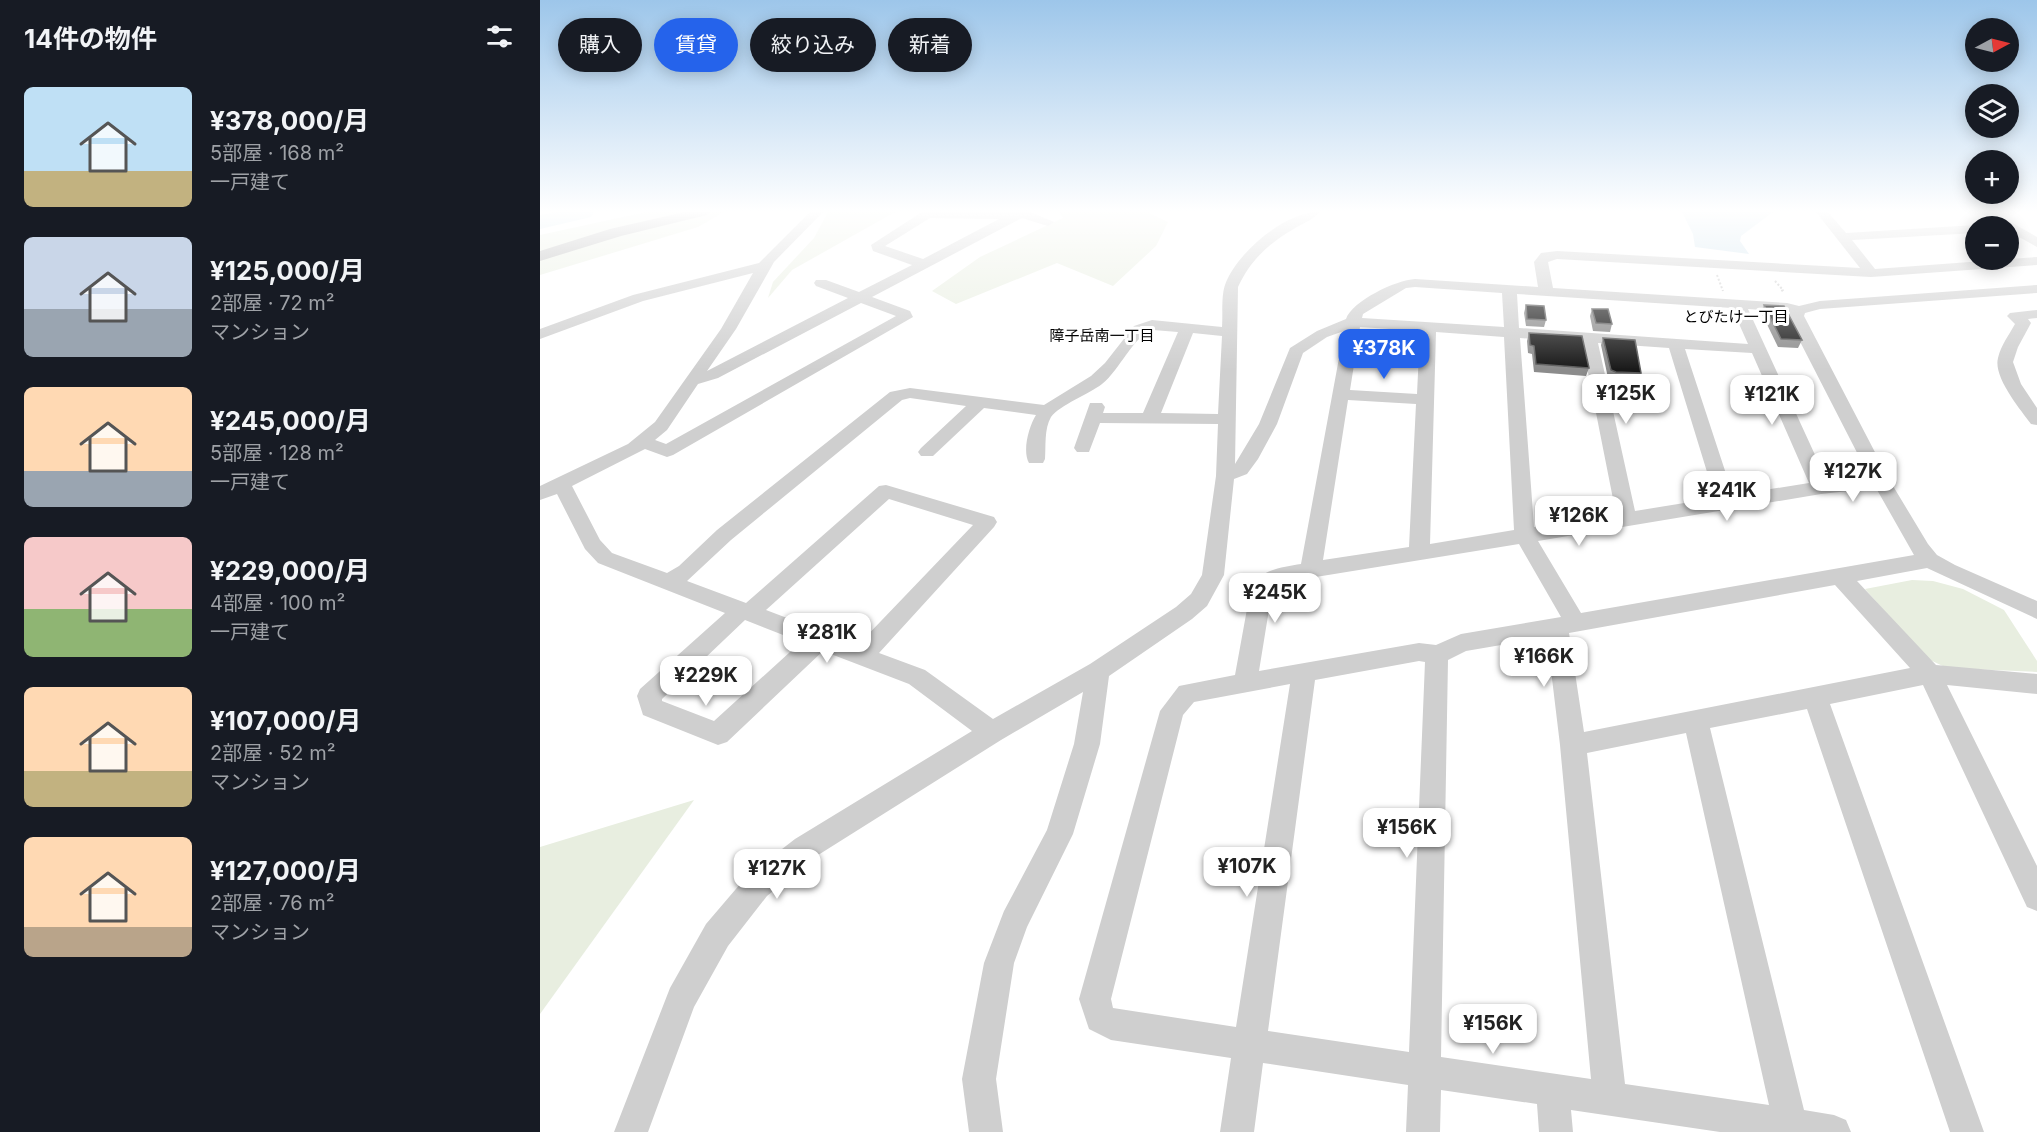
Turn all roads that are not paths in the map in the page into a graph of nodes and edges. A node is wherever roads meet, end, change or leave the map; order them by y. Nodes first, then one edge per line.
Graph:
1 (920, 265) edge
2 (1242, 265) edge
3 (1541, 265) edge
4 (1735, 265) edge
5 (1864, 265) edge
6 (1984, 265) edge
7 (765, 266) joint
8 (1870, 273) junction
9 (821, 282) dead end
10 (1509, 289) junction
11 (2037, 289) edge
12 (1546, 291) junction
13 (860, 297) junction
14 (1732, 304) junction
15 (1799, 310) junction
16 (2037, 314) edge
17 (1353, 322) junction
18 (1428, 327) junction
19 (1186, 329) junction
20 (1230, 332) junction
21 (1510, 332) junction
22 (540, 334) edge
23 (1589, 338) junction
24 (1676, 344) junction
25 (1756, 349) junction
26 (694, 380) junction
27 (1341, 394) junction
28 (1425, 400) junction
29 (979, 403) junction
30 (1047, 411) junction
31 (1150, 418) junction
32 (1225, 419) junction
33 (2037, 420) edge
34 (642, 441) junction
35 (1083, 448) dead end
36 (927, 452) dead end
37 (1036, 459) dead end
38 (1225, 476) junction
39 (1881, 481) junction
40 (562, 485) junction
41 (1821, 488) junction
42 (540, 495) edge
43 (1726, 503) junction
44 (1627, 520) junction
45 (1525, 537) junction
46 (1419, 552) junction
47 (1930, 560) junction
48 (1311, 569) junction
49 (1839, 575) junction
50 (669, 582) junction
51 (745, 611) junction
52 (2037, 611) edge
53 (1566, 624) junction
54 (820, 639) junction
55 (1438, 655) junction
56 (862, 656) junction
57 (1098, 671) junction
58 (1304, 672) junction
59 (1930, 674) junction
60 (1245, 682) junction
61 (2037, 684) edge
62 (1815, 697) junction
63 (1696, 721) junction
64 (992, 732) junction
65 (1573, 745) junction
66 (2037, 897) edge
67 (1249, 1044) junction
68 (1425, 1070) junction
69 (1553, 1092) junction
70 (1610, 1098) junction
71 (1791, 1126) junction
72 (632, 1132) edge
73 (986, 1132) edge
74 (1237, 1132) edge
75 (1423, 1132) edge
76 (1556, 1132) edge
77 (1834, 1132) edge
78 (1967, 1132) edge

1 - 13 street
2 - 20 street
3 - 12 street
4 - 8 street
5 - 8 street
6 - 8 street
7 - 22 street
7 - 26 street
9 - 13 street
10 - 12 street
10 - 17 street
10 - 21 street
11 - 15 street
12 - 14 street
13 - 26 street
13 - 34 street
14 - 15 street
14 - 25 street
15 - 39 street
16 - 33 street
17 - 18 street
17 - 27 street
17 - 38 street
18 - 21 street
18 - 28 street
19 - 20 street
19 - 30 street
19 - 31 street
20 - 32 street
21 - 23 street
21 - 45 street
23 - 24 street
23 - 44 street
24 - 25 street
24 - 43 street
25 - 41 street
26 - 34 street
27 - 28 street
27 - 48 street
28 - 46 street
29 - 30 street
29 - 36 street
29 - 50 street
30 - 37 street
31 - 32 street
31 - 35 street
32 - 38 street
34 - 40 street
38 - 57 street
39 - 41 street
39 - 47 street
40 - 42 street
40 - 50 street
41 - 43 street
43 - 44 street
44 - 45 street
45 - 46 street
45 - 53 street
46 - 48 street
47 - 49 street
47 - 52 street
48 - 60 street
49 - 53 street
49 - 59 street
50 - 51 street
51 - 54 street
51 - 54 street
51 - 56 street
53 - 55 street
53 - 65 street
54 - 56 street
55 - 58 street
55 - 68 street
56 - 64 street
57 - 64 street
57 - 73 street
58 - 60 street
58 - 67 street
59 - 61 street
59 - 62 street
59 - 66 street
60 - 67 street
62 - 63 street
62 - 78 street
63 - 65 street
63 - 71 street
64 - 72 street
65 - 70 street
67 - 68 street
67 - 74 street
68 - 69 street
68 - 75 street
69 - 70 street
69 - 76 street
70 - 71 street
71 - 77 street

